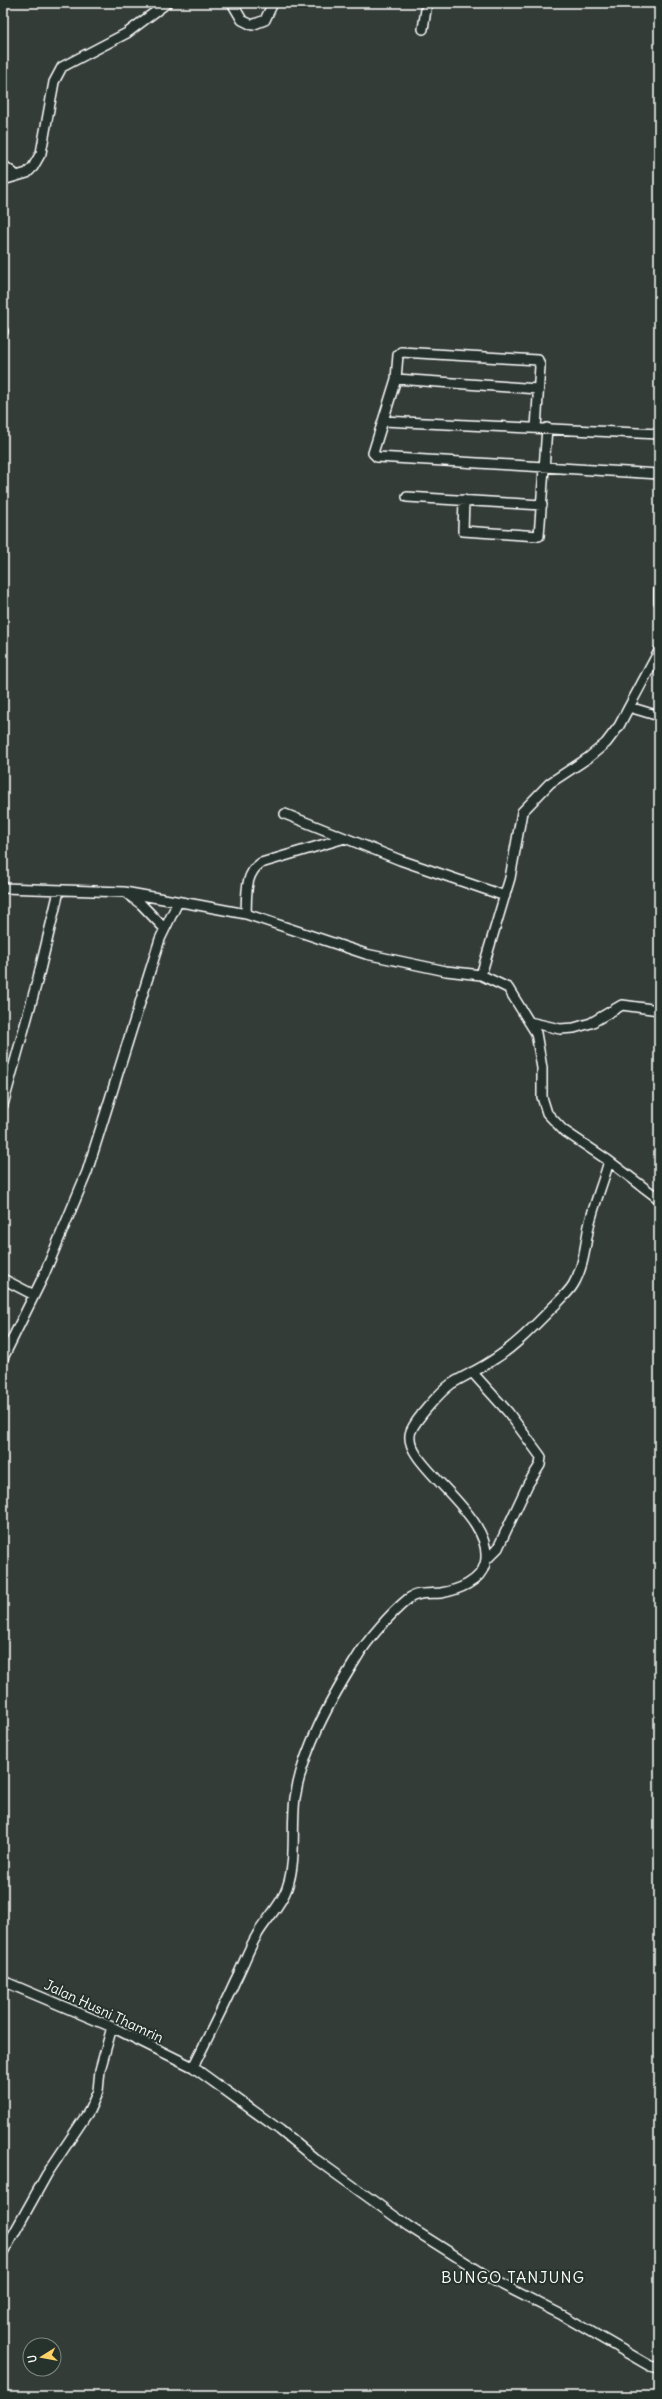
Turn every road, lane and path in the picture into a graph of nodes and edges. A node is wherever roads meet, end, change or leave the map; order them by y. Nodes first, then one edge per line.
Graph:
1 (167, 3) edge
2 (232, 3) edge
3 (273, 3) edge
4 (427, 3) edge
5 (423, 29) dead end
6 (3, 165) edge
7 (17, 176) junction
8 (3, 180) edge
9 (396, 379) junction
10 (538, 389) junction
11 (383, 421) junction
12 (536, 428) junction
13 (547, 428) junction
14 (659, 434) edge
15 (544, 468) junction
16 (659, 474) edge
17 (406, 497) dead end
18 (464, 500) junction
19 (542, 505) junction
20 (659, 590) edge
21 (659, 602) edge
22 (659, 651) edge
23 (629, 707) junction
24 (659, 716) edge
25 (286, 814) dead end
26 (345, 838) junction
27 (3, 888) edge
28 (59, 891) junction
29 (124, 892) junction
30 (505, 896) junction
31 (178, 902) junction
32 (246, 914) junction
33 (165, 929) junction
34 (481, 975) junction
35 (659, 1010) edge
36 (529, 1022) junction
37 (3, 1105) edge
38 (609, 1161) junction
39 (659, 1199) edge
40 (3, 1279) edge
41 (34, 1295) junction
42 (3, 1358) edge
43 (472, 1372) junction
44 (486, 1560) junction
45 (3, 1981) edge
46 (112, 2027) junction
47 (193, 2067) junction
48 (3, 2253) edge
49 (659, 2368) edge

1 - 7 street
2 - 3 street
4 - 5 street
6 - 7 street
7 - 8 street
9 - 10 street
9 - 10 street
9 - 11 street
10 - 12 street
11 - 12 street
11 - 15 street
12 - 13 street
13 - 14 street
13 - 15 street
15 - 16 street
15 - 19 street
17 - 18 street
18 - 19 street
18 - 19 street
20 - 21 street
22 - 23 street
23 - 24 street
23 - 30 street
25 - 26 street
26 - 30 street
26 - 32 street
27 - 28 street
28 - 29 street
28 - 37 street
29 - 31 street
29 - 33 street
30 - 34 street
31 - 32 street
31 - 33 street
32 - 34 street
33 - 41 street
34 - 36 street
35 - 36 street
36 - 38 street
38 - 39 street
38 - 43 street
40 - 41 street
41 - 42 street
43 - 44 street
43 - 44 street
44 - 47 street
45 - 46 street, Jalan Husni Thamrin
46 - 47 street, Jalan Husni Thamrin
46 - 48 street
47 - 49 street, Jalan Husni Thamrin

